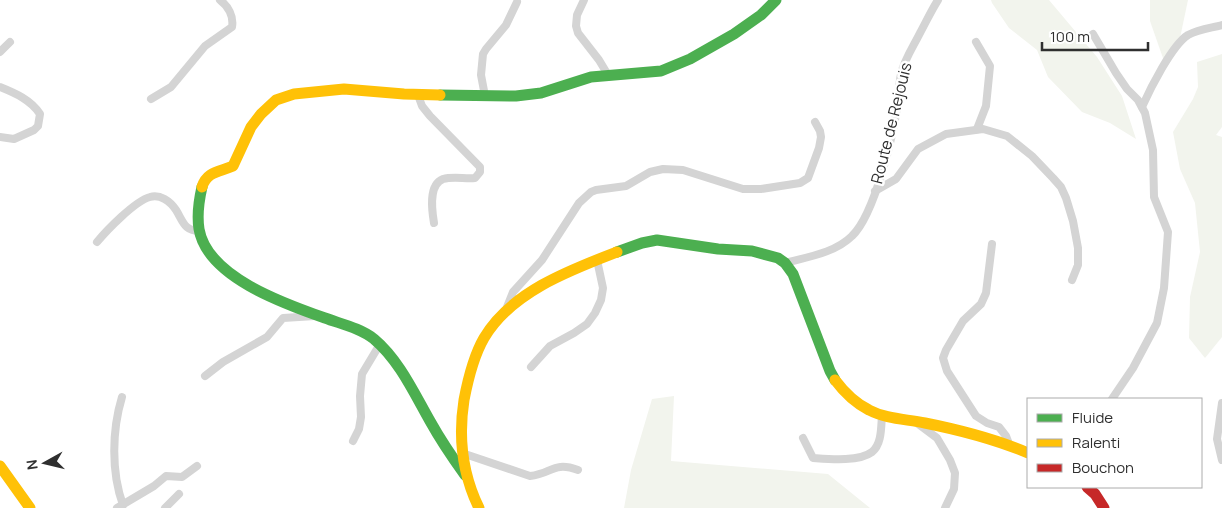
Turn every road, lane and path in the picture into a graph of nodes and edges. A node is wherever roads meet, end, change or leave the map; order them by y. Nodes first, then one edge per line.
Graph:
1 (220, 0) edge
2 (584, 0) edge
3 (776, 0) edge
4 (938, 0) edge
5 (517, 2) dead end
6 (1222, 25) edge
7 (1094, 34) dead end
8 (10, 42) dead end
9 (976, 42) dead end
10 (0, 52) edge
11 (608, 75) junction
12 (0, 87) edge
13 (418, 95) junction
14 (485, 96) junction
15 (151, 99) dead end
16 (1142, 107) junction
17 (816, 122) dead end
18 (976, 128) junction
19 (0, 137) edge
20 (875, 191) junction
21 (434, 223) dead end
22 (200, 231) junction
23 (97, 242) dead end
24 (992, 244) dead end
25 (597, 260) junction
26 (786, 263) junction
27 (1072, 280) dead end
28 (504, 314) junction
29 (320, 316) junction
30 (380, 344) junction
31 (531, 367) dead end
32 (205, 376) dead end
33 (122, 397) dead end
34 (1113, 398) edge
35 (1222, 403) edge
36 (882, 415) junction
37 (913, 420) junction
38 (803, 438) dead end
39 (353, 442) dead end
40 (1009, 444) junction
41 (462, 452) junction
42 (1027, 452) edge
43 (1222, 460) edge
44 (0, 466) edge
45 (197, 466) dead end
46 (578, 470) dead end
47 (465, 475) junction
48 (1088, 488) edge
49 (178, 494) dead end
50 (120, 506) edge
51 (30, 508) edge
52 (165, 508) edge
53 (479, 508) edge
54 (945, 508) edge
55 (1104, 508) edge

1 - 15 street
2 - 11 street
3 - 11 street
4 - 20 street, Route de Rejouis
5 - 14 street
6 - 16 street
7 - 16 street
8 - 10 street
9 - 18 street
11 - 14 street
12 - 19 street
13 - 14 street
13 - 21 street
13 - 22 street
16 - 34 street
17 - 28 street
18 - 20 street
18 - 27 street
20 - 26 street, Route de Rejouis
22 - 23 street
22 - 29 street
24 - 40 street
25 - 26 street
25 - 28 street
25 - 31 street
26 - 36 street
28 - 41 street
29 - 30 street
29 - 32 street
30 - 39 street
30 - 47 street
33 - 50 street
35 - 43 street
36 - 37 street
36 - 38 street
37 - 40 street
37 - 54 street
40 - 42 street
41 - 46 street
41 - 47 street
44 - 51 street
45 - 50 street
47 - 53 street
48 - 55 street
49 - 52 street

